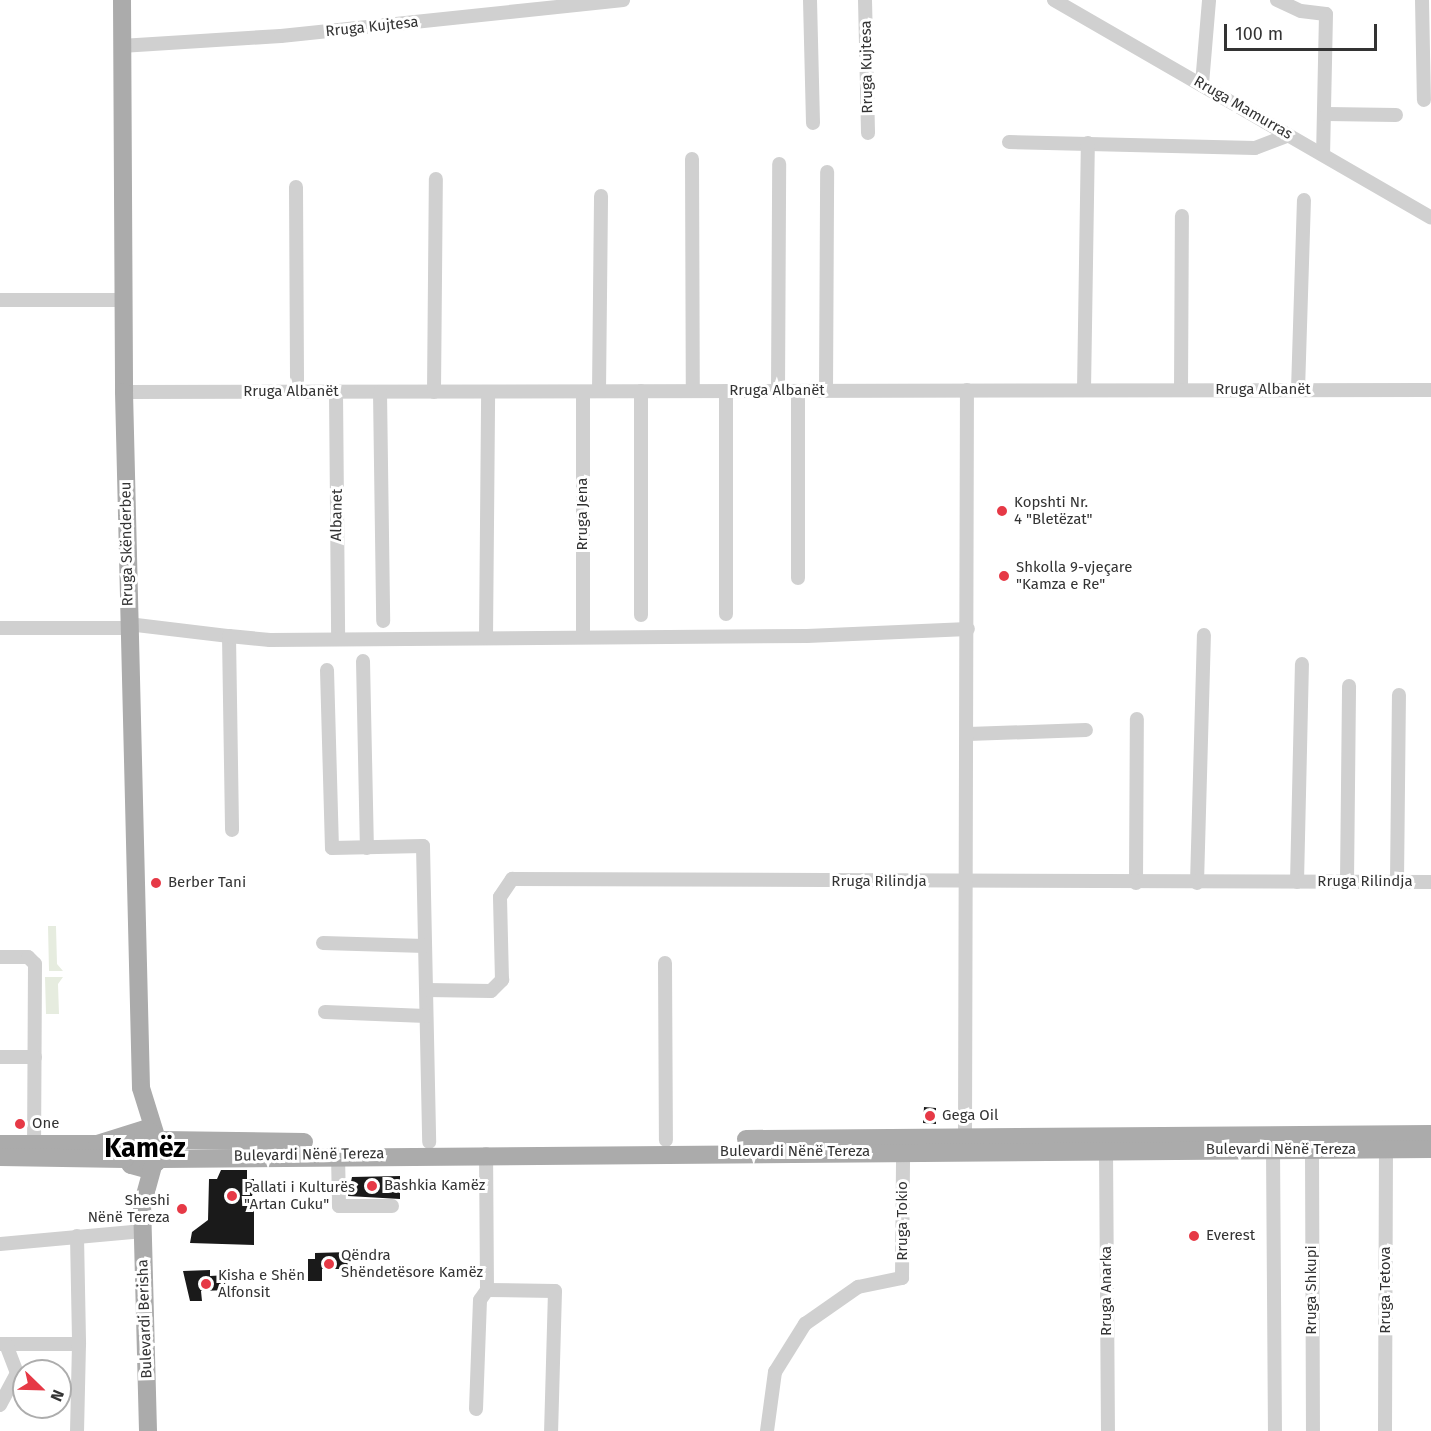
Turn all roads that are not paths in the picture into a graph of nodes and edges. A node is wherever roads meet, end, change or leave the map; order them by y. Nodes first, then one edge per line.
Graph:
1 (122, 0) edge
2 (623, 0) edge
3 (810, 0) edge
4 (865, 0) edge
5 (1053, 0) edge
6 (1209, 0) edge
7 (1277, 0) edge
8 (1422, 0) edge
9 (121, 46) junction
10 (1202, 84) junction
11 (1424, 100) dead end
12 (1327, 114) junction
13 (1396, 116) dead end
14 (813, 123) dead end
15 (868, 133) dead end
16 (1289, 135) junction
17 (1009, 142) dead end
18 (1088, 143) junction
19 (1323, 154) junction
20 (692, 159) dead end
21 (779, 164) dead end
22 (827, 172) dead end
23 (436, 178) dead end
24 (296, 187) dead end
25 (602, 196) dead end
26 (1304, 200) dead end
27 (1182, 216) dead end
28 (1431, 218) edge
29 (0, 300) edge
30 (123, 300) junction
31 (966, 390) junction
32 (1084, 390) junction
33 (1181, 390) junction
34 (1298, 390) junction
35 (1431, 390) edge
36 (641, 391) junction
37 (693, 391) junction
38 (726, 391) junction
39 (778, 391) junction
40 (798, 391) junction
41 (826, 391) junction
42 (124, 392) junction
43 (297, 392) junction
44 (336, 392) junction
45 (380, 392) junction
46 (434, 392) junction
47 (488, 392) junction
48 (583, 392) junction
49 (599, 392) junction
50 (798, 578) dead end
51 (726, 614) dead end
52 (641, 615) dead end
53 (383, 621) dead end
54 (128, 626) junction
55 (0, 628) edge
56 (968, 628) junction
57 (1204, 635) dead end
58 (229, 636) junction
59 (583, 636) junction
60 (486, 638) junction
61 (338, 639) junction
62 (363, 661) dead end
63 (1302, 664) dead end
64 (327, 670) dead end
65 (1349, 686) dead end
66 (1399, 695) dead end
67 (1137, 719) dead end
68 (1086, 730) dead end
69 (968, 734) junction
70 (232, 830) dead end
71 (367, 848) junction
72 (1297, 882) junction
73 (1347, 882) junction
74 (1397, 882) junction
75 (1431, 882) edge
76 (966, 883) junction
77 (1136, 883) junction
78 (1197, 883) junction
79 (323, 943) dead end
80 (424, 946) junction
81 (0, 957) edge
82 (666, 963) dead end
83 (427, 990) junction
84 (325, 1012) dead end
85 (426, 1016) junction
86 (0, 1057) edge
87 (35, 1057) junction
88 (141, 1088) junction
89 (1431, 1134) edge
90 (128, 1135) junction
91 (158, 1137) junction
92 (965, 1137) junction
93 (666, 1140) junction
94 (0, 1144) edge
95 (34, 1144) junction
96 (429, 1148) junction
97 (1274, 1149) junction
98 (1312, 1149) junction
99 (1386, 1149) junction
100 (1431, 1149) edge
101 (1106, 1150) junction
102 (903, 1151) junction
103 (338, 1154) junction
104 (486, 1154) junction
105 (0, 1157) edge
106 (128, 1162) junction
107 (156, 1163) junction
108 (142, 1206) junction
109 (392, 1206) dead end
110 (142, 1231) junction
111 (77, 1236) junction
112 (0, 1244) edge
113 (487, 1290) junction
114 (3, 1344) edge
115 (79, 1344) junction
116 (0, 1405) edge
117 (476, 1409) dead end
118 (77, 1431) edge
119 (148, 1431) edge
120 (551, 1431) edge
121 (767, 1431) edge
122 (1108, 1431) edge
123 (1275, 1431) edge
124 (1312, 1431) edge
125 (1385, 1431) edge

1 - 9 main road, Rruga Skënderbeu
2 - 9 street, Rruga Kujtesa
3 - 14 street
4 - 15 street, Rruga Kujtesa
5 - 10 street, Rruga Mamurras
6 - 10 street
7 - 12 street
8 - 11 street
9 - 30 main road, Rruga Skënderbeu
10 - 16 street, Rruga Mamurras
12 - 13 street
12 - 19 street
16 - 18 street
16 - 19 street, Rruga Mamurras
17 - 18 street
18 - 32 street
19 - 28 street, Rruga Mamurras
20 - 37 street
21 - 39 street
22 - 41 street
23 - 46 street
24 - 43 street
25 - 49 street
26 - 34 street
27 - 33 street
29 - 30 street
30 - 42 main road, Rruga Skënderbeu
31 - 32 street, Rruga Albanët
31 - 41 street, Rruga Albanët
31 - 56 street
32 - 33 street, Rruga Albanët
33 - 34 street, Rruga Albanët
34 - 35 street, Rruga Albanët
36 - 37 street, Rruga Albanët
36 - 49 street, Rruga Albanët
36 - 52 street
37 - 38 street, Rruga Albanët
38 - 39 street, Rruga Albanët
38 - 51 street
39 - 40 street, Rruga Albanët
40 - 41 street, Rruga Albanët
40 - 50 street
42 - 43 street, Rruga Albanët
42 - 54 main road, Rruga Skënderbeu
43 - 44 street, Rruga Albanët
44 - 45 street, Rruga Albanët
44 - 61 street, Albanet
45 - 46 street, Rruga Albanët
45 - 53 street
46 - 47 street, Rruga Albanët
47 - 48 street, Rruga Albanët
47 - 60 street
48 - 49 street, Rruga Albanët
48 - 59 street, Rruga Jena
54 - 55 street
54 - 58 street
54 - 88 main road, Rruga Skënderbeu
56 - 59 street
56 - 69 street
57 - 78 street
58 - 61 street
58 - 70 street
59 - 60 street
60 - 61 street
62 - 71 street
63 - 72 street
64 - 71 street
65 - 73 street
66 - 74 street
67 - 77 street
68 - 69 street
69 - 76 street
71 - 80 street
72 - 73 street, Rruga Rilindja
72 - 78 street, Rruga Rilindja
73 - 74 street, Rruga Rilindja
74 - 75 street, Rruga Rilindja
76 - 77 street, Rruga Rilindja
76 - 83 street, Rruga Rilindja
76 - 92 street
77 - 78 street, Rruga Rilindja
79 - 80 street
80 - 83 street
81 - 87 street
82 - 93 street
83 - 85 street
84 - 85 street
85 - 96 street
86 - 87 street
87 - 95 street
88 - 90 main road, Rruga Skënderbeu
88 - 91 main road, Rruga Skënderbeu
89 - 92 main road, Bulevardi Nënë Tereza
90 - 91 main road, Bulevardi Nënë Tereza
90 - 95 main road, Bulevardi Nënë Tereza
90 - 106 main road
91 - 96 main road, Bulevardi Nënë Tereza
91 - 107 main road
92 - 93 main road, Bulevardi Nënë Tereza
93 - 96 main road, Bulevardi Nënë Tereza
94 - 95 main road, Bulevardi Nënë Tereza
96 - 103 main road, Bulevardi Nënë Tereza
96 - 104 main road, Bulevardi Nënë Tereza
97 - 98 main road, Bulevardi Nënë Tereza
97 - 101 main road, Bulevardi Nënë Tereza
97 - 123 street
98 - 99 main road, Bulevardi Nënë Tereza
98 - 124 street, Rruga Shkupi
99 - 100 main road, Bulevardi Nënë Tereza
99 - 125 street, Rruga Tetova
101 - 102 main road, Bulevardi Nënë Tereza
101 - 122 street, Rruga Anarka
102 - 104 main road, Bulevardi Nënë Tereza
102 - 121 street, Rruga Tokio
103 - 107 main road, Bulevardi Nënë Tereza
103 - 109 street
104 - 113 street
105 - 106 main road, Bulevardi Nënë Tereza
106 - 107 main road, Bulevardi Nënë Tereza
106 - 108 main road, Bulevardi Berisha
107 - 108 main road, Bulevardi Berisha
108 - 110 main road, Bulevardi Berisha
110 - 111 street
110 - 119 main road, Bulevardi Berisha
111 - 112 street
111 - 115 street
113 - 117 street
113 - 120 street
114 - 115 street
114 - 116 street
115 - 118 street

